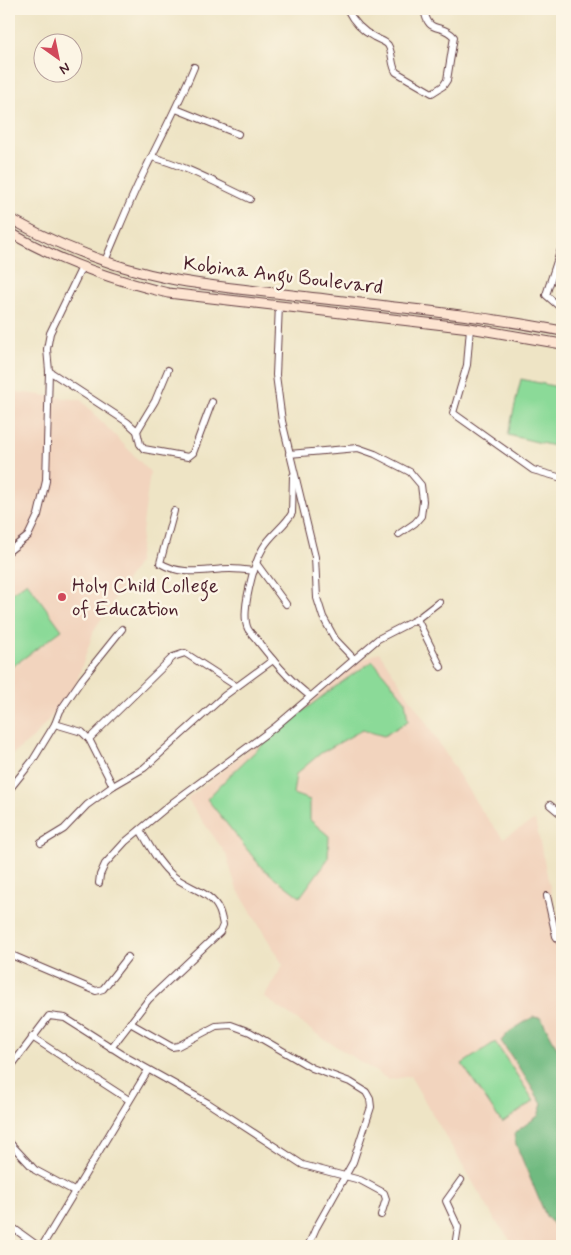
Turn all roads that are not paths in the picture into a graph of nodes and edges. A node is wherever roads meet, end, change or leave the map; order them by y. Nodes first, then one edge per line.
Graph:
1 (347, 9) edge
2 (424, 9) edge
3 (194, 66) dead end
4 (176, 109) junction
5 (238, 134) dead end
6 (152, 157) junction
7 (250, 199) dead end
8 (9, 218) edge
9 (9, 232) edge
10 (562, 246) edge
11 (105, 261) junction
12 (82, 266) junction
13 (280, 293) junction
14 (279, 305) junction
15 (562, 308) edge
16 (470, 328) junction
17 (562, 333) edge
18 (561, 343) edge
19 (168, 370) dead end
20 (48, 371) junction
21 (212, 402) dead end
22 (137, 431) junction
23 (289, 454) junction
24 (293, 470) junction
25 (562, 478) edge
26 (174, 511) dead end
27 (399, 534) dead end
28 (9, 551) edge
29 (256, 563) junction
30 (254, 571) junction
31 (439, 602) dead end
32 (286, 604) dead end
33 (417, 619) junction
34 (122, 629) dead end
35 (354, 659) junction
36 (273, 660) junction
37 (441, 667) dead end
38 (236, 686) junction
39 (310, 696) junction
40 (55, 724) junction
41 (89, 739) junction
42 (113, 786) junction
43 (9, 790) edge
44 (550, 806) dead end
45 (562, 815) edge
46 (140, 830) junction
47 (40, 842) dead end
48 (99, 884) dead end
49 (547, 896) dead end
50 (562, 942) edge
51 (9, 954) edge
52 (128, 957) dead end
53 (130, 1023) junction
54 (32, 1037) junction
55 (111, 1048) junction
56 (9, 1069) edge
57 (148, 1070) junction
58 (129, 1100) junction
59 (9, 1142) edge
60 (346, 1177) junction
61 (461, 1180) dead end
62 (74, 1191) junction
63 (381, 1215) dead end
64 (9, 1225) edge
65 (40, 1246) edge
66 (308, 1246) edge
67 (454, 1246) edge

1 - 2 street
3 - 4 street
4 - 5 street
4 - 6 street
6 - 7 street
6 - 11 street
8 - 11 street, Kobina Angu Boulevard
9 - 12 street, Kobina Angu Boulevard
10 - 15 street
11 - 13 street, Kobina Angu Boulevard
12 - 14 street, Kobina Angu Boulevard
12 - 20 street
13 - 14 street
13 - 17 street, Kobina Angu Boulevard
14 - 16 street, Kobina Angu Boulevard
14 - 23 street
16 - 18 street, Kobina Angu Boulevard
16 - 25 street
17 - 18 street
19 - 22 street
20 - 22 street
20 - 28 street
21 - 22 street
23 - 24 street
23 - 27 street
24 - 29 street
24 - 35 street
26 - 30 street
29 - 30 street
29 - 32 street
30 - 36 street
31 - 33 street
33 - 35 street
33 - 37 street
34 - 40 street
35 - 39 street
36 - 38 street
36 - 39 street
38 - 41 street
38 - 42 street
39 - 46 street
40 - 41 street
40 - 43 street
41 - 42 street
42 - 47 street
44 - 45 street
46 - 48 street
46 - 53 street
49 - 50 street
51 - 52 street
53 - 55 street
53 - 60 street
54 - 55 street
54 - 56 street
54 - 58 street
55 - 57 street
57 - 58 street
57 - 60 street
58 - 62 street
59 - 62 street
60 - 63 street
60 - 66 street
61 - 67 street
62 - 65 street
64 - 65 street

